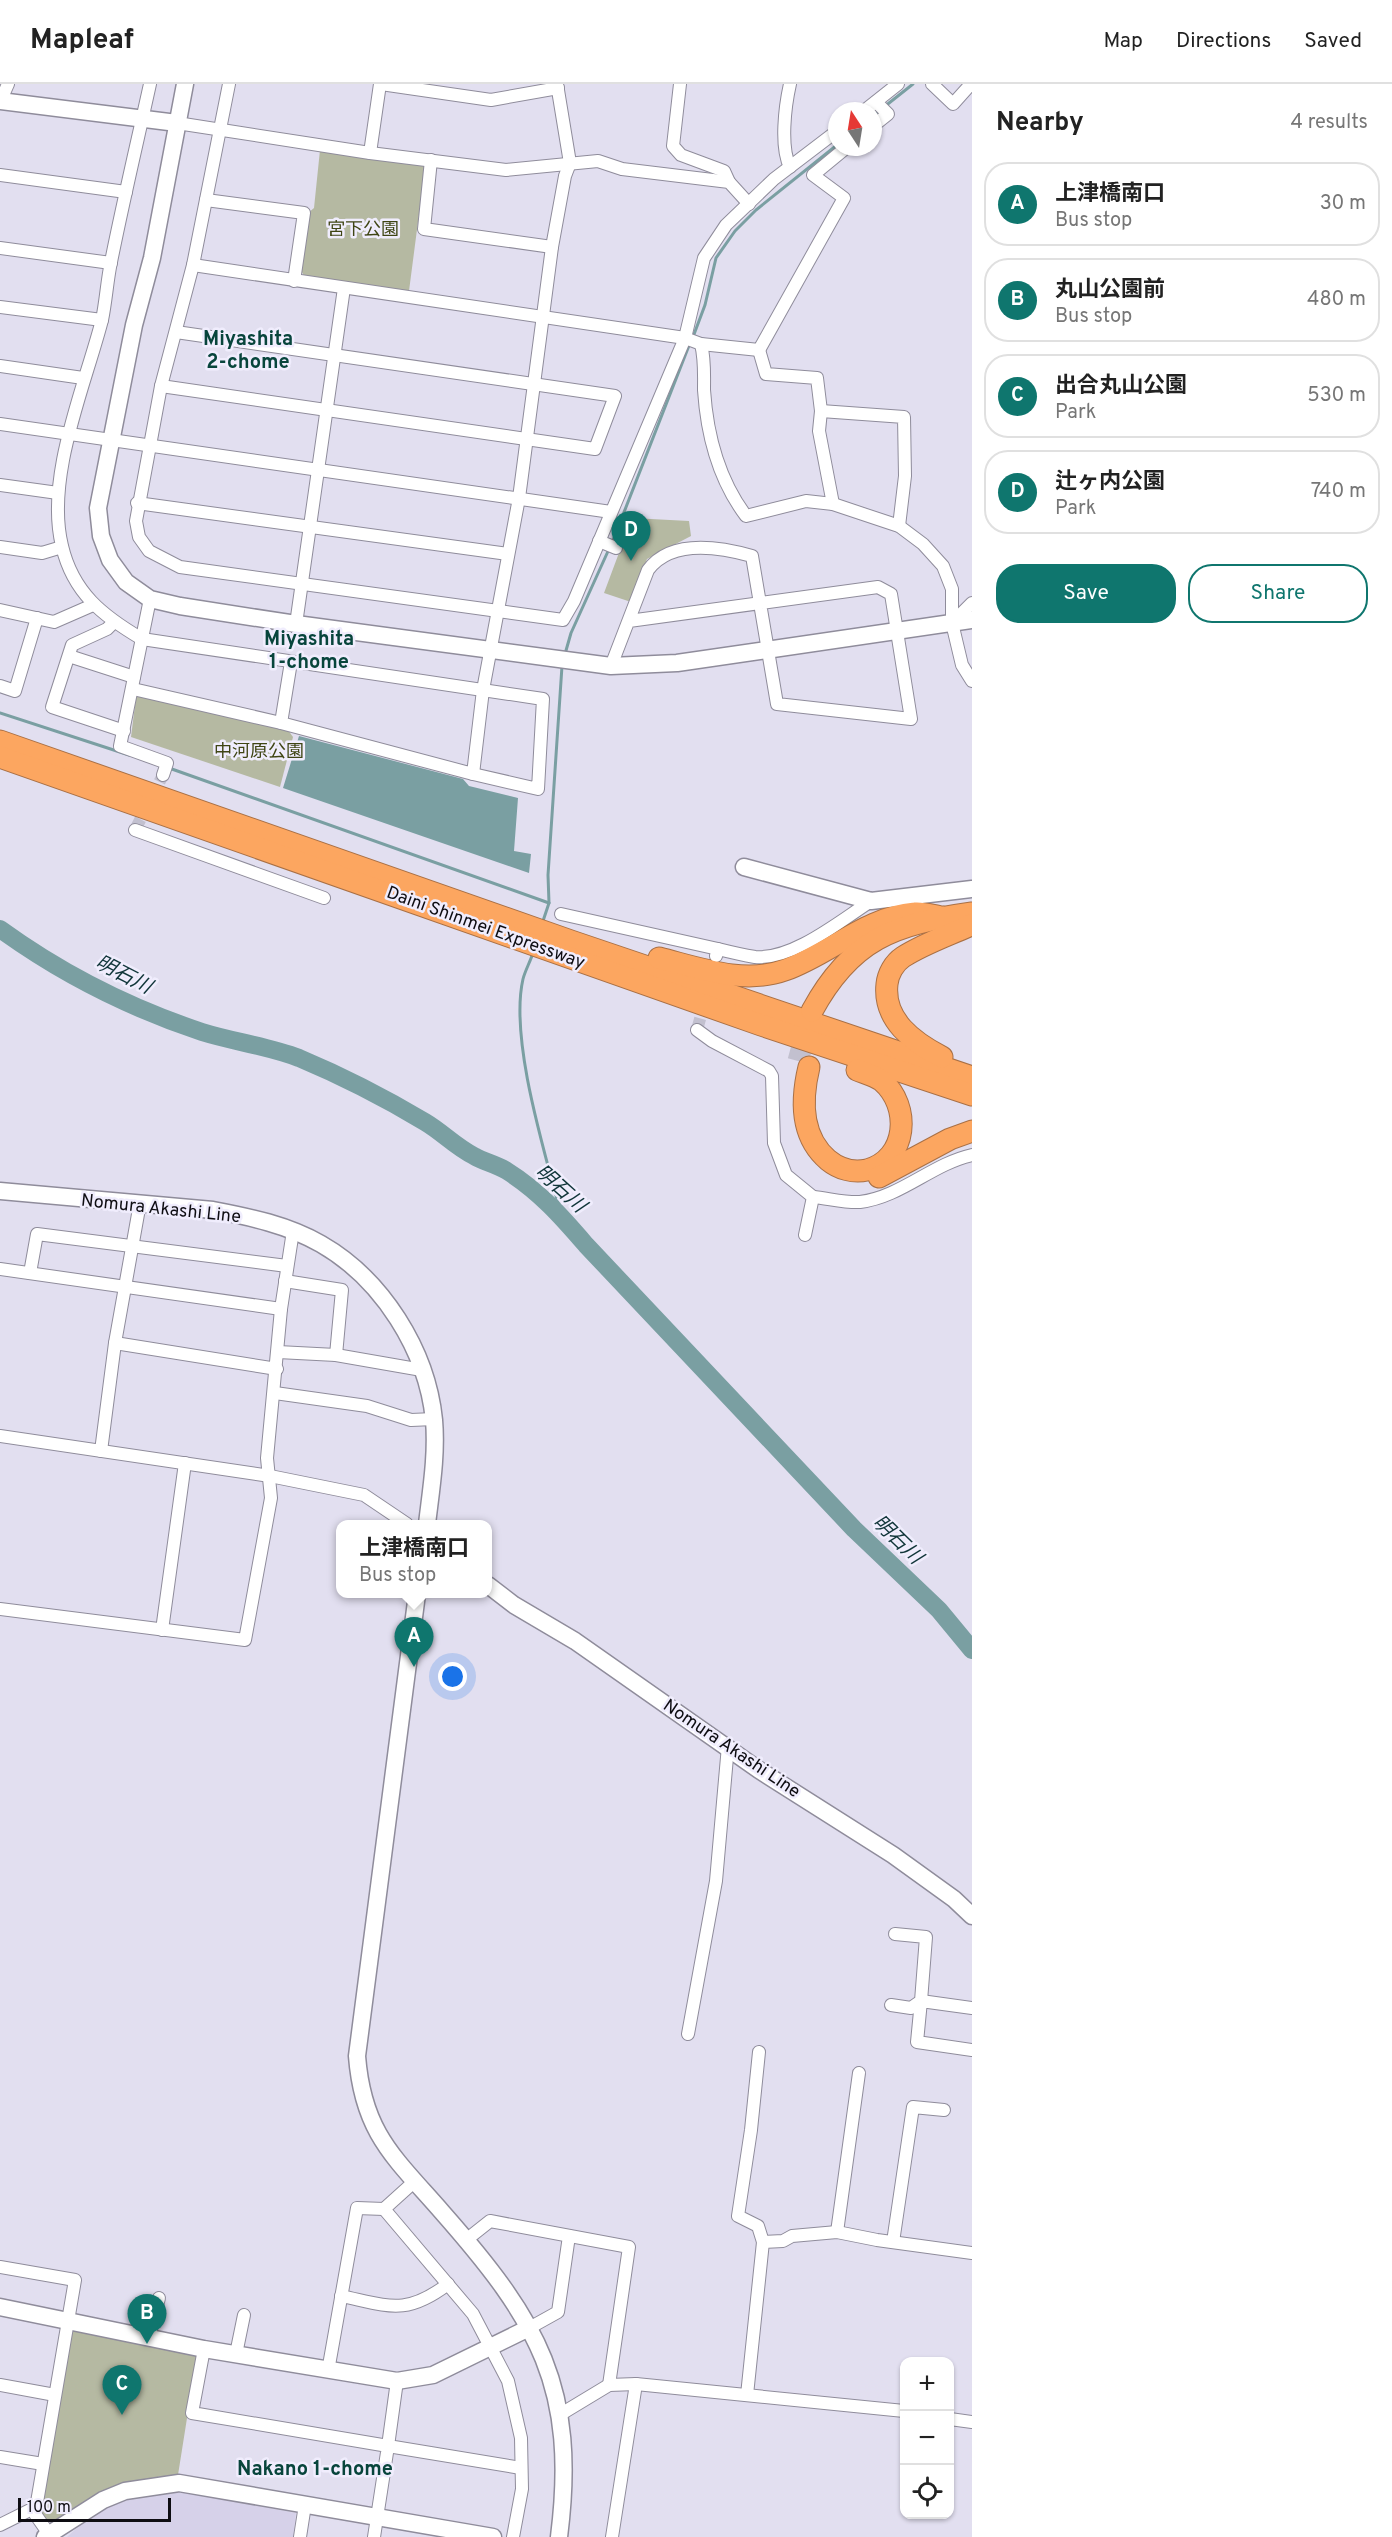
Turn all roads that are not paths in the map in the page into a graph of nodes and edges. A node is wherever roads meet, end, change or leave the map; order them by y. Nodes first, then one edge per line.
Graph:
1 (8, 84) edge
2 (150, 84) edge
3 (185, 84) edge
4 (229, 84) edge
5 (381, 84) edge
6 (680, 84) edge
7 (790, 84) edge
8 (898, 84) edge
9 (932, 84) edge
10 (971, 84) edge
11 (558, 86) edge
12 (0, 102) edge
13 (876, 102) edge
14 (882, 108) edge
15 (142, 119) junction
16 (882, 119) edge
17 (177, 123) junction
18 (219, 131) junction
19 (828, 138) edge
20 (370, 153) junction
21 (836, 156) edge
22 (431, 160) junction
23 (570, 163) junction
24 (794, 164) junction
25 (813, 175) junction
26 (0, 176) edge
27 (729, 182) junction
28 (126, 192) junction
29 (206, 200) junction
30 (749, 204) junction
31 (552, 247) junction
32 (0, 248) edge
33 (111, 263) junction
34 (193, 266) junction
35 (294, 281) junction
36 (344, 288) junction
37 (0, 307) edge
38 (544, 316) junction
39 (102, 320) junction
40 (176, 332) junction
41 (685, 338) junction
42 (701, 344) junction
43 (759, 350) junction
44 (334, 355) junction
45 (0, 366) edge
46 (82, 378) junction
47 (534, 384) junction
48 (161, 386) junction
49 (326, 410) junction
50 (821, 411) junction
51 (0, 424) edge
52 (70, 433) junction
53 (110, 439) junction
54 (527, 439) junction
55 (149, 444) junction
56 (318, 468) junction
57 (0, 485) edge
58 (58, 493) junction
59 (519, 498) junction
60 (137, 503) junction
61 (833, 504) junction
62 (611, 512) junction
63 (899, 526) junction
64 (309, 527) junction
65 (599, 541) junction
66 (62, 546) junction
67 (0, 547) edge
68 (616, 548) dead end
69 (508, 554) junction
70 (300, 583) junction
71 (150, 599) junction
72 (972, 603) edge
73 (760, 604) junction
74 (93, 605) junction
75 (0, 610) edge
76 (498, 611) junction
77 (38, 618) junction
78 (972, 620) edge
79 (629, 621) junction
80 (114, 622) junction
81 (952, 622) junction
82 (296, 624) junction
83 (898, 630) junction
84 (142, 639) junction
85 (490, 650) junction
86 (768, 650) junction
87 (69, 656) junction
88 (291, 662) junction
89 (612, 666) junction
90 (972, 681) edge
91 (134, 683) junction
92 (0, 686) edge
93 (483, 690) junction
94 (281, 723) junction
95 (124, 731) junction
96 (0, 741) edge
97 (0, 757) edge
98 (473, 774) junction
99 (163, 776) dead end
100 (135, 830) dead end
101 (744, 867) dead end
102 (972, 889) edge
103 (324, 898) dead end
104 (871, 901) junction
105 (972, 913) edge
106 (561, 914) dead end
107 (480, 916) junction
108 (942, 917) junction
109 (972, 925) edge
110 (570, 944) junction
111 (761, 1025) junction
112 (697, 1030) dead end
113 (968, 1076) edge
114 (972, 1095) edge
115 (972, 1131) edge
116 (972, 1155) edge
117 (0, 1191) edge
118 (813, 1197) junction
119 (140, 1203) junction
120 (293, 1231) junction
121 (805, 1235) dead end
122 (133, 1246) junction
123 (287, 1266) junction
124 (0, 1269) edge
125 (30, 1273) junction
126 (285, 1281) junction
127 (125, 1286) junction
128 (281, 1308) junction
129 (115, 1343) junction
130 (278, 1352) junction
131 (336, 1355) junction
132 (277, 1369) junction
133 (422, 1370) junction
134 (275, 1393) junction
135 (434, 1419) junction
136 (0, 1436) edge
137 (101, 1451) junction
138 (185, 1463) junction
139 (270, 1476) junction
140 (401, 1520) edge
141 (427, 1520) edge
142 (492, 1588) edge
143 (416, 1598) edge
144 (0, 1609) edge
145 (162, 1630) junction
146 (728, 1746) junction
147 (972, 1916) edge
148 (895, 1934) dead end
149 (921, 2001) junction
150 (891, 2005) dead end
151 (972, 2008) edge
152 (688, 2034) dead end
153 (972, 2050) edge
154 (759, 2052) dead end
155 (859, 2073) dead end
156 (944, 2110) dead end
157 (415, 2181) junction
158 (384, 2209) junction
159 (837, 2232) junction
160 (569, 2236) junction
161 (466, 2240) junction
162 (763, 2242) junction
163 (892, 2242) junction
164 (972, 2253) edge
165 (0, 2267) edge
166 (448, 2284) junction
167 (341, 2296) junction
168 (159, 2298) dead end
169 (0, 2307) edge
170 (244, 2315) dead end
171 (69, 2320) junction
172 (531, 2327) junction
173 (149, 2337) junction
174 (490, 2346) junction
175 (204, 2349) junction
176 (236, 2354) junction
177 (328, 2371) junction
178 (397, 2381) junction
179 (636, 2384) junction
180 (0, 2385) edge
181 (609, 2385) junction
182 (55, 2395) junction
183 (747, 2396) junction
184 (900, 2411) edge
185 (561, 2414) junction
186 (954, 2420) edge
187 (972, 2422) edge
188 (388, 2445) junction
189 (0, 2457) edge
190 (43, 2464) junction
191 (521, 2468) junction
192 (305, 2505) junction
193 (36, 2507) junction
194 (376, 2517) junction
195 (0, 2525) edge
196 (47, 2536) edge
197 (300, 2537) edge
198 (374, 2537) edge
199 (493, 2537) edge
200 (513, 2537) edge
201 (559, 2537) edge
202 (612, 2537) edge

1 - 12 street
2 - 15 street
3 - 17 street
4 - 18 street
5 - 11 street
5 - 20 street
6 - 27 street
7 - 24 street
8 - 13 street
9 - 10 street
11 - 23 street
12 - 15 street
14 - 16 street
15 - 17 street
15 - 28 street
17 - 18 street
17 - 53 street
18 - 20 street
18 - 29 street
19 - 24 street
20 - 22 street
21 - 25 street
22 - 23 street
22 - 31 street
23 - 27 street
23 - 31 street
24 - 25 street
24 - 30 street
25 - 43 street
26 - 28 street
27 - 30 street
28 - 33 street
29 - 34 street
29 - 35 street
30 - 41 street
31 - 38 street
32 - 33 street
33 - 39 street
34 - 35 street
34 - 40 street
35 - 36 street
36 - 38 street
36 - 44 street
37 - 39 street
38 - 41 street
38 - 47 street
39 - 46 street
40 - 44 street
40 - 48 street
41 - 42 street
41 - 62 street
42 - 43 street
42 - 61 street
43 - 50 street
44 - 47 street
44 - 49 street
45 - 46 street
46 - 52 street
47 - 54 street
47 - 54 street
48 - 49 street
48 - 55 street
49 - 54 street
49 - 56 street
50 - 61 street
50 - 63 street
51 - 52 street
52 - 53 street
52 - 58 street
53 - 55 street
53 - 71 street
54 - 59 street
55 - 56 street
55 - 60 street
56 - 59 street
56 - 64 street
57 - 58 street
58 - 66 street
59 - 62 street
59 - 69 street
60 - 64 street
60 - 70 street
61 - 63 street
62 - 65 street
63 - 81 street
64 - 69 street
64 - 70 street
65 - 68 street
65 - 76 street
66 - 67 street
66 - 74 street
69 - 76 street
70 - 76 street
70 - 82 street
71 - 82 street
71 - 84 street
72 - 81 street
73 - 79 street
73 - 79 street
73 - 83 street
73 - 86 street
74 - 77 street
74 - 80 street
75 - 77 street
76 - 85 street
77 - 92 street
78 - 81 street
79 - 89 street
80 - 84 street
80 - 87 street
81 - 83 street
81 - 90 street
82 - 85 street
83 - 86 street
83 - 86 street
84 - 88 street
84 - 91 street
85 - 89 street
85 - 93 street
86 - 89 street
87 - 91 street
87 - 95 street
88 - 93 street
88 - 94 street
91 - 94 street
91 - 95 street
93 - 98 street
93 - 98 street
94 - 98 street
95 - 99 street
96 - 107 highway, Daini Shinmei Expressway
97 - 107 highway, Daini Shinmei Expressway
100 - 103 street
101 - 104 street
102 - 104 street
104 - 106 street
105 - 108 highway
107 - 110 highway, Daini Shinmei Expressway
107 - 110 highway, Daini Shinmei Expressway
108 - 109 highway
108 - 110 highway
109 - 113 highway
110 - 111 highway, Daini Shinmei Expressway
110 - 113 highway, Daini Shinmei Expressway
111 - 114 highway, Daini Shinmei Expressway
111 - 115 highway
112 - 118 street
116 - 118 street
117 - 119 street, Nomura Akashi Line
118 - 121 street
119 - 120 street, Nomura Akashi Line
119 - 122 street
120 - 123 street
120 - 133 street, Nomura Akashi Line
122 - 123 street
122 - 125 street
122 - 127 street
123 - 126 street
124 - 125 street
125 - 127 street
126 - 128 street
126 - 131 street
127 - 128 street
127 - 129 street
128 - 130 street
129 - 132 street
129 - 137 street
130 - 131 street
130 - 132 street
131 - 133 street
132 - 134 street
133 - 135 street, Nomura Akashi Line
134 - 135 street
134 - 139 street
135 - 141 street, Nomura Akashi Line
136 - 137 street
137 - 138 street
138 - 139 street
138 - 145 street
139 - 140 street
139 - 145 street
142 - 146 street, Nomura Akashi Line
143 - 157 street
144 - 145 street
146 - 147 street, Nomura Akashi Line
146 - 152 street
148 - 149 street
149 - 150 street
149 - 151 street
149 - 153 street
154 - 162 street
155 - 159 street
156 - 163 street
157 - 158 street
157 - 161 street
158 - 166 street
158 - 167 street
159 - 162 street
159 - 163 street
160 - 161 street
160 - 172 street
160 - 181 street
161 - 172 street
162 - 183 street
163 - 164 street
165 - 171 street
166 - 167 street
166 - 174 street
167 - 177 street
168 - 173 street
169 - 171 street
170 - 176 street
171 - 173 street
171 - 182 street
172 - 174 street
172 - 185 street
173 - 175 street
174 - 178 street
174 - 191 street
175 - 176 street
175 - 188 street
176 - 177 street
177 - 178 street
178 - 188 street
179 - 181 street
179 - 183 street
179 - 202 street
180 - 182 street
181 - 185 street
182 - 190 street
183 - 184 street
185 - 201 street
186 - 187 street
188 - 191 street
188 - 194 street
189 - 190 street
190 - 193 street
191 - 200 street
192 - 194 street
192 - 196 street
192 - 197 street
193 - 195 street
193 - 196 street
194 - 198 street
194 - 199 street

